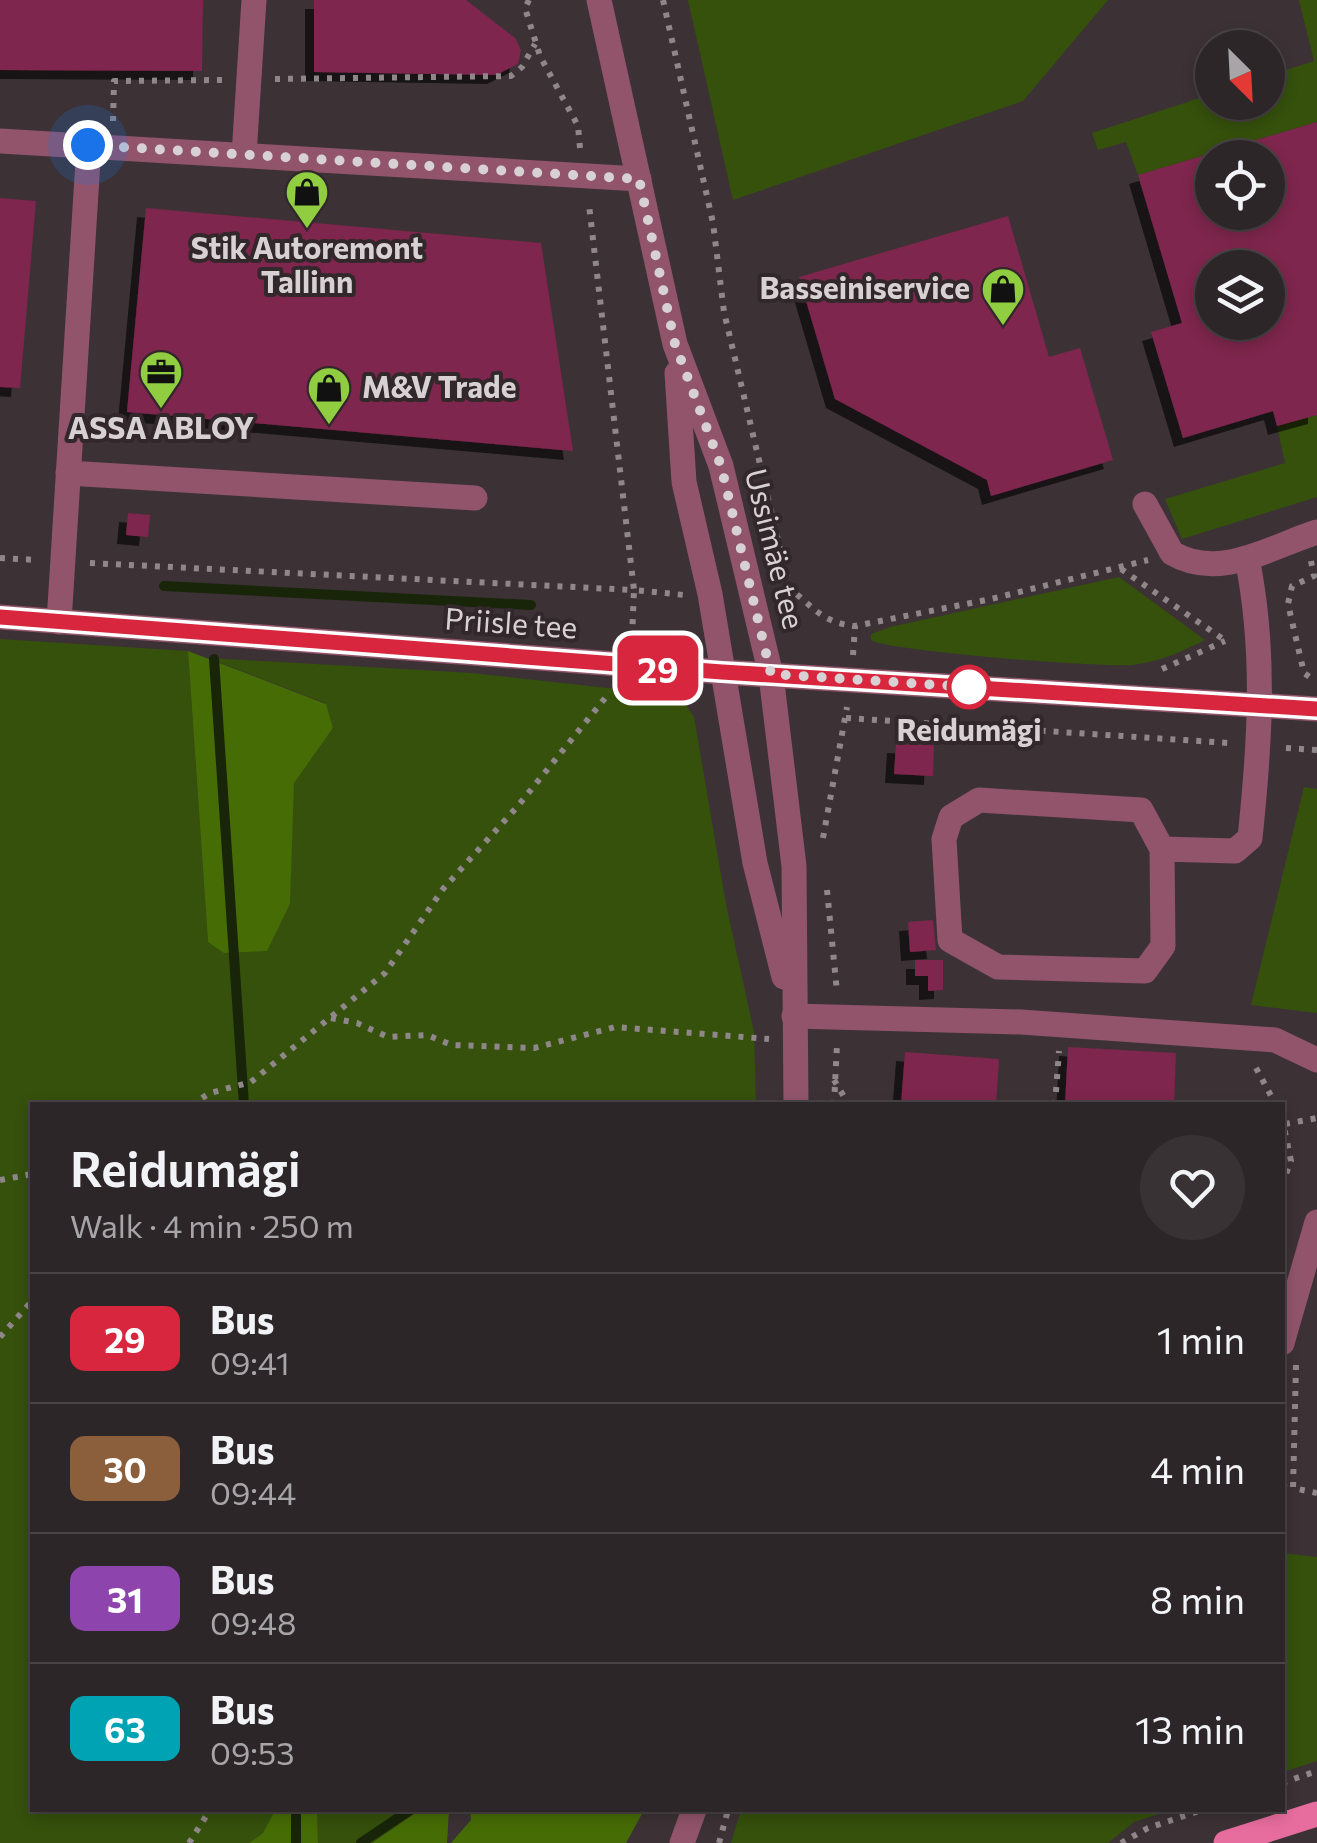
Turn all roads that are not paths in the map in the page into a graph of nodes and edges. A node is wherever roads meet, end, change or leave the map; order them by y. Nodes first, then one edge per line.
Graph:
1 (254, 0) edge
2 (599, 0) edge
3 (0, 140) edge
4 (100, 146) junction
5 (244, 155) junction
6 (639, 179) junction
7 (675, 344) junction
8 (68, 473) junction
9 (475, 498) dead end
10 (1145, 504) dead end
11 (1311, 534) edge
12 (1247, 558) junction
13 (0, 617) edge
14 (58, 622) junction
15 (722, 672) junction
16 (771, 674) junction
17 (1260, 704) junction
18 (1317, 709) edge
19 (1162, 850) junction
20 (794, 1028) junction
21 (1317, 1060) edge
22 (796, 1102) edge
23 (1317, 1222) edge
24 (1290, 1346) edge
25 (1317, 1814) edge
26 (1226, 1843) edge

1 - 5 street
2 - 6 street, Ussimäe tee
3 - 4 street
4 - 5 street
4 - 8 street
5 - 6 street
6 - 7 street, Ussimäe tee
7 - 15 street, Ussimäe tee
7 - 16 street, Ussimäe tee
8 - 9 street
8 - 14 street
10 - 12 street
11 - 12 street
12 - 17 street
13 - 14 street, Priisle tee
14 - 15 street, Priisle tee
15 - 16 street, Priisle tee
15 - 20 street, Ussimäe tee
16 - 17 street, Priisle tee
16 - 20 street, Ussimäe tee
17 - 18 street, Priisle tee
17 - 19 street
19 - 19 street
20 - 21 street
20 - 22 street, Ussimäe tee
23 - 24 street
25 - 26 main road

